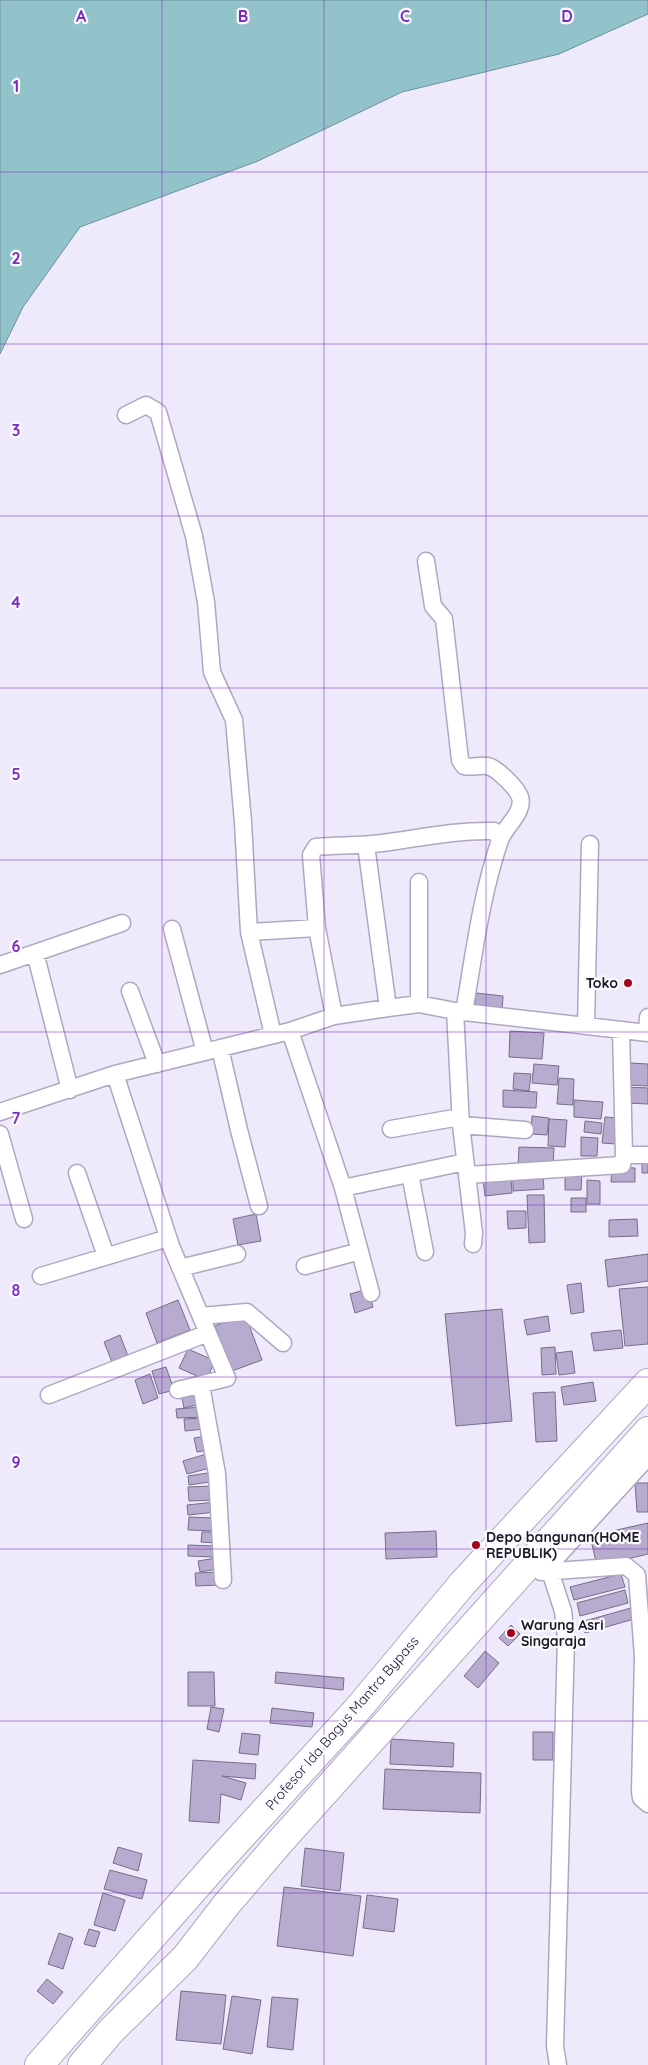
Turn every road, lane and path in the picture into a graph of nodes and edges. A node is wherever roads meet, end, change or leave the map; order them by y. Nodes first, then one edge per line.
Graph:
1 (126, 415) dead end
2 (426, 561) dead end
3 (500, 839) junction
4 (590, 844) dead end
5 (366, 845) junction
6 (419, 882) dead end
7 (122, 923) dead end
8 (172, 928) dead end
9 (318, 928) junction
10 (249, 932) junction
11 (34, 954) junction
12 (0, 965) edge
13 (130, 991) dead end
14 (419, 1004) junction
15 (388, 1008) junction
16 (460, 1012) junction
17 (334, 1016) junction
18 (648, 1017) edge
19 (586, 1026) junction
20 (621, 1030) junction
21 (290, 1031) junction
22 (648, 1033) edge
23 (273, 1036) junction
24 (213, 1050) junction
25 (157, 1064) junction
26 (115, 1074) junction
27 (70, 1090) junction
28 (0, 1112) edge
29 (461, 1121) junction
30 (391, 1129) dead end
31 (525, 1130) dead end
32 (0, 1134) edge
33 (624, 1155) junction
34 (648, 1155) edge
35 (466, 1169) junction
36 (77, 1173) dead end
37 (410, 1174) junction
38 (343, 1188) junction
39 (259, 1206) dead end
40 (24, 1219) dead end
41 (168, 1238) junction
42 (473, 1244) dead end
43 (360, 1251) junction
44 (424, 1252) dead end
45 (237, 1254) dead end
46 (106, 1256) junction
47 (304, 1266) dead end
48 (180, 1268) junction
49 (41, 1276) dead end
50 (371, 1292) dead end
51 (201, 1316) junction
52 (208, 1333) junction
53 (283, 1343) dead end
54 (648, 1383) edge
55 (201, 1385) junction
56 (178, 1390) dead end
57 (49, 1395) dead end
58 (648, 1431) edge
59 (648, 1457) edge
60 (538, 1572) junction
61 (223, 1580) dead end
62 (648, 1804) edge
63 (39, 2065) edge
64 (82, 2065) edge
65 (558, 2065) edge

1 - 10 street
2 - 3 street
3 - 5 street
3 - 16 street
4 - 19 street
5 - 9 street
5 - 15 street
6 - 14 street
7 - 11 street
8 - 24 street
9 - 10 street
9 - 17 street
10 - 23 street
11 - 12 street
11 - 27 street
13 - 25 street
14 - 15 street
14 - 16 street
15 - 17 street
16 - 19 street
16 - 29 street
17 - 21 street
18 - 22 street
19 - 20 street
20 - 22 street
20 - 33 street
21 - 23 street
21 - 38 street
23 - 24 street
24 - 25 street
24 - 39 street
25 - 26 street
26 - 27 street
26 - 41 street
27 - 28 street
29 - 30 street
29 - 31 street
29 - 35 street
32 - 40 street
33 - 34 street
33 - 35 street
35 - 37 street
35 - 42 street
36 - 46 street
37 - 38 street
37 - 44 street
38 - 43 street
41 - 46 street
41 - 48 street
43 - 47 street
43 - 50 street
45 - 48 street
46 - 49 street
48 - 51 street
51 - 52 street
51 - 53 street
52 - 55 street
52 - 57 street
54 - 63 highway, Profesor Ida Bagus Mantra Bypass
55 - 56 street
55 - 61 street
58 - 60 highway
59 - 60 street
60 - 62 street
60 - 64 highway
60 - 65 street

